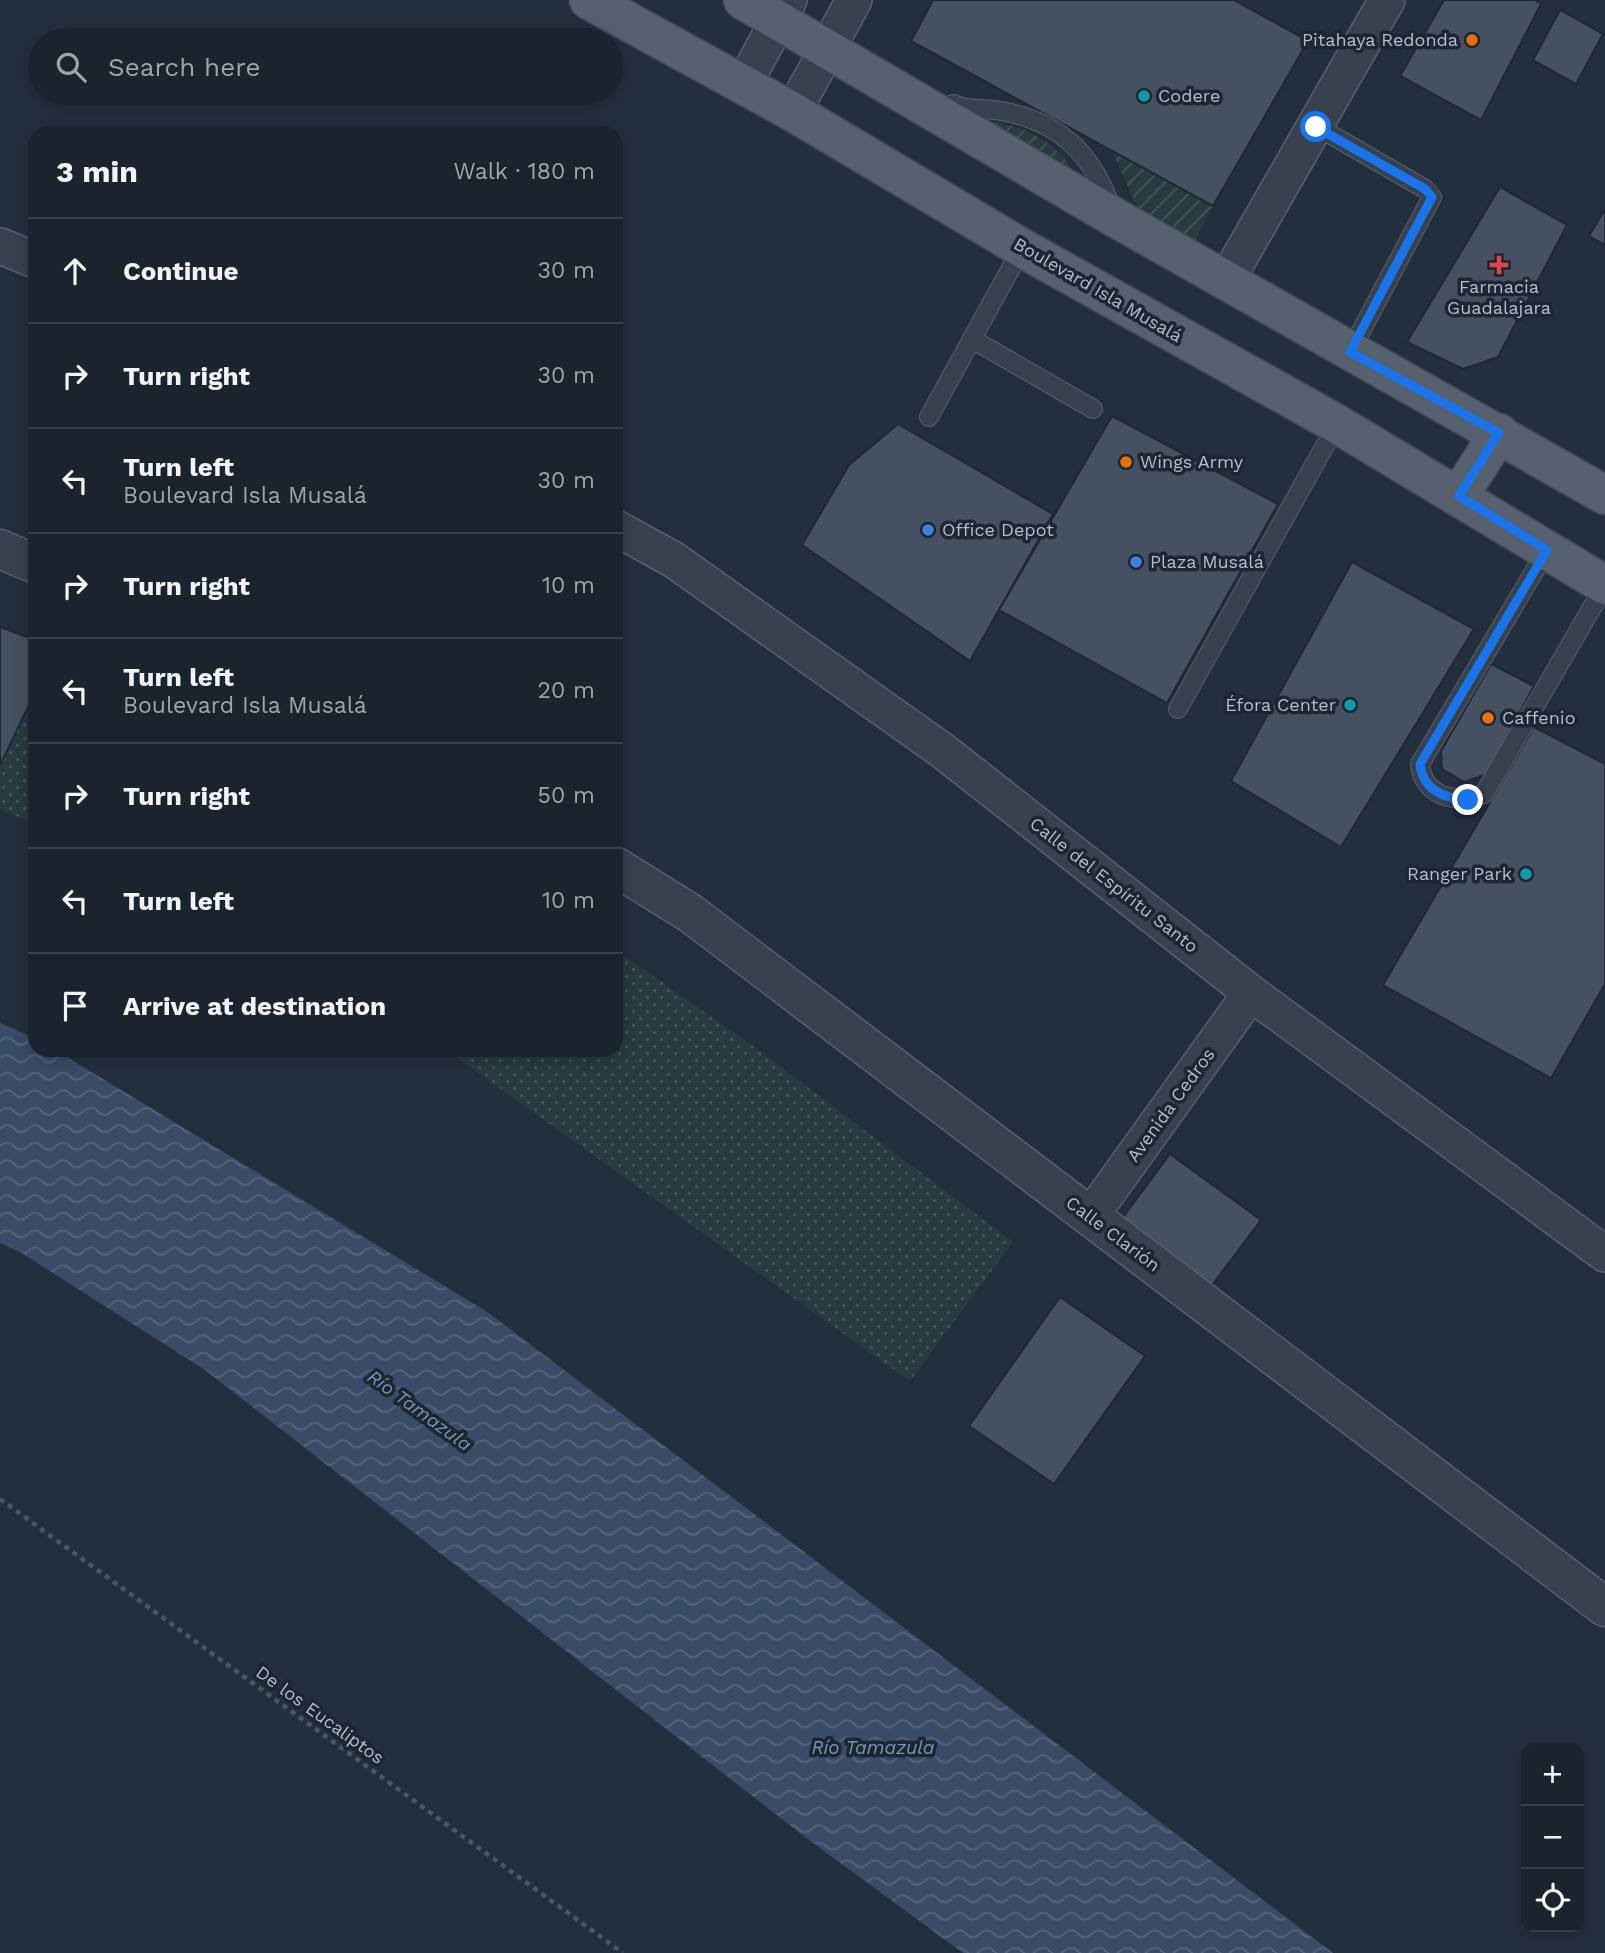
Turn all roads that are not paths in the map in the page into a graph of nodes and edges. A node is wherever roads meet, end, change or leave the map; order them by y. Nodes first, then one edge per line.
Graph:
1 (589, 0) edge
2 (743, 0) edge
3 (854, 0) edge
4 (1387, 0) edge
5 (783, 10) edge
6 (827, 48) junction
7 (883, 63) dead end
8 (743, 86) junction
9 (949, 110) junction
10 (793, 112) junction
11 (1316, 127) junction
12 (0, 246) edge
13 (1023, 248) junction
14 (28, 257) edge
15 (1226, 281) junction
16 (972, 339) junction
17 (1350, 352) junction
18 (1093, 409) dead end
19 (929, 417) dead end
20 (1338, 424) junction
21 (1499, 433) junction
22 (1605, 495) edge
23 (1459, 496) junction
24 (623, 532) edge
25 (0, 549) edge
26 (1547, 550) junction
27 (28, 561) edge
28 (1605, 585) edge
29 (1178, 709) dead end
30 (623, 871) edge
31 (1251, 993) junction
32 (1090, 1217) junction
33 (1605, 1254) edge
34 (1605, 1607) edge

1 - 8 main road, Boulevard Isla Musalá
2 - 5 main road
3 - 6 street
4 - 11 street
5 - 6 main road
5 - 8 street
6 - 9 main road
6 - 10 street
7 - 9 lane
8 - 10 main road, Boulevard Isla Musalá
9 - 15 main road
10 - 13 main road, Boulevard Isla Musalá
11 - 15 street
11 - 17 lane
12 - 14 street
13 - 16 lane
13 - 20 main road, Boulevard Isla Musalá
15 - 17 main road
16 - 18 lane
16 - 19 lane
17 - 21 main road
20 - 23 main road, Boulevard Isla Musalá
20 - 29 lane
21 - 22 main road
21 - 23 main road
23 - 26 main road, Boulevard Isla Musalá
24 - 31 street, Calle del Espíritu Santo
25 - 27 street
26 - 28 main road, Boulevard Isla Musalá
26 - 28 lane
30 - 32 street, Calle Clarión
31 - 32 street, Avenida Cedros
31 - 33 street, Calle del Espíritu Santo
32 - 34 street, Calle Clarión

